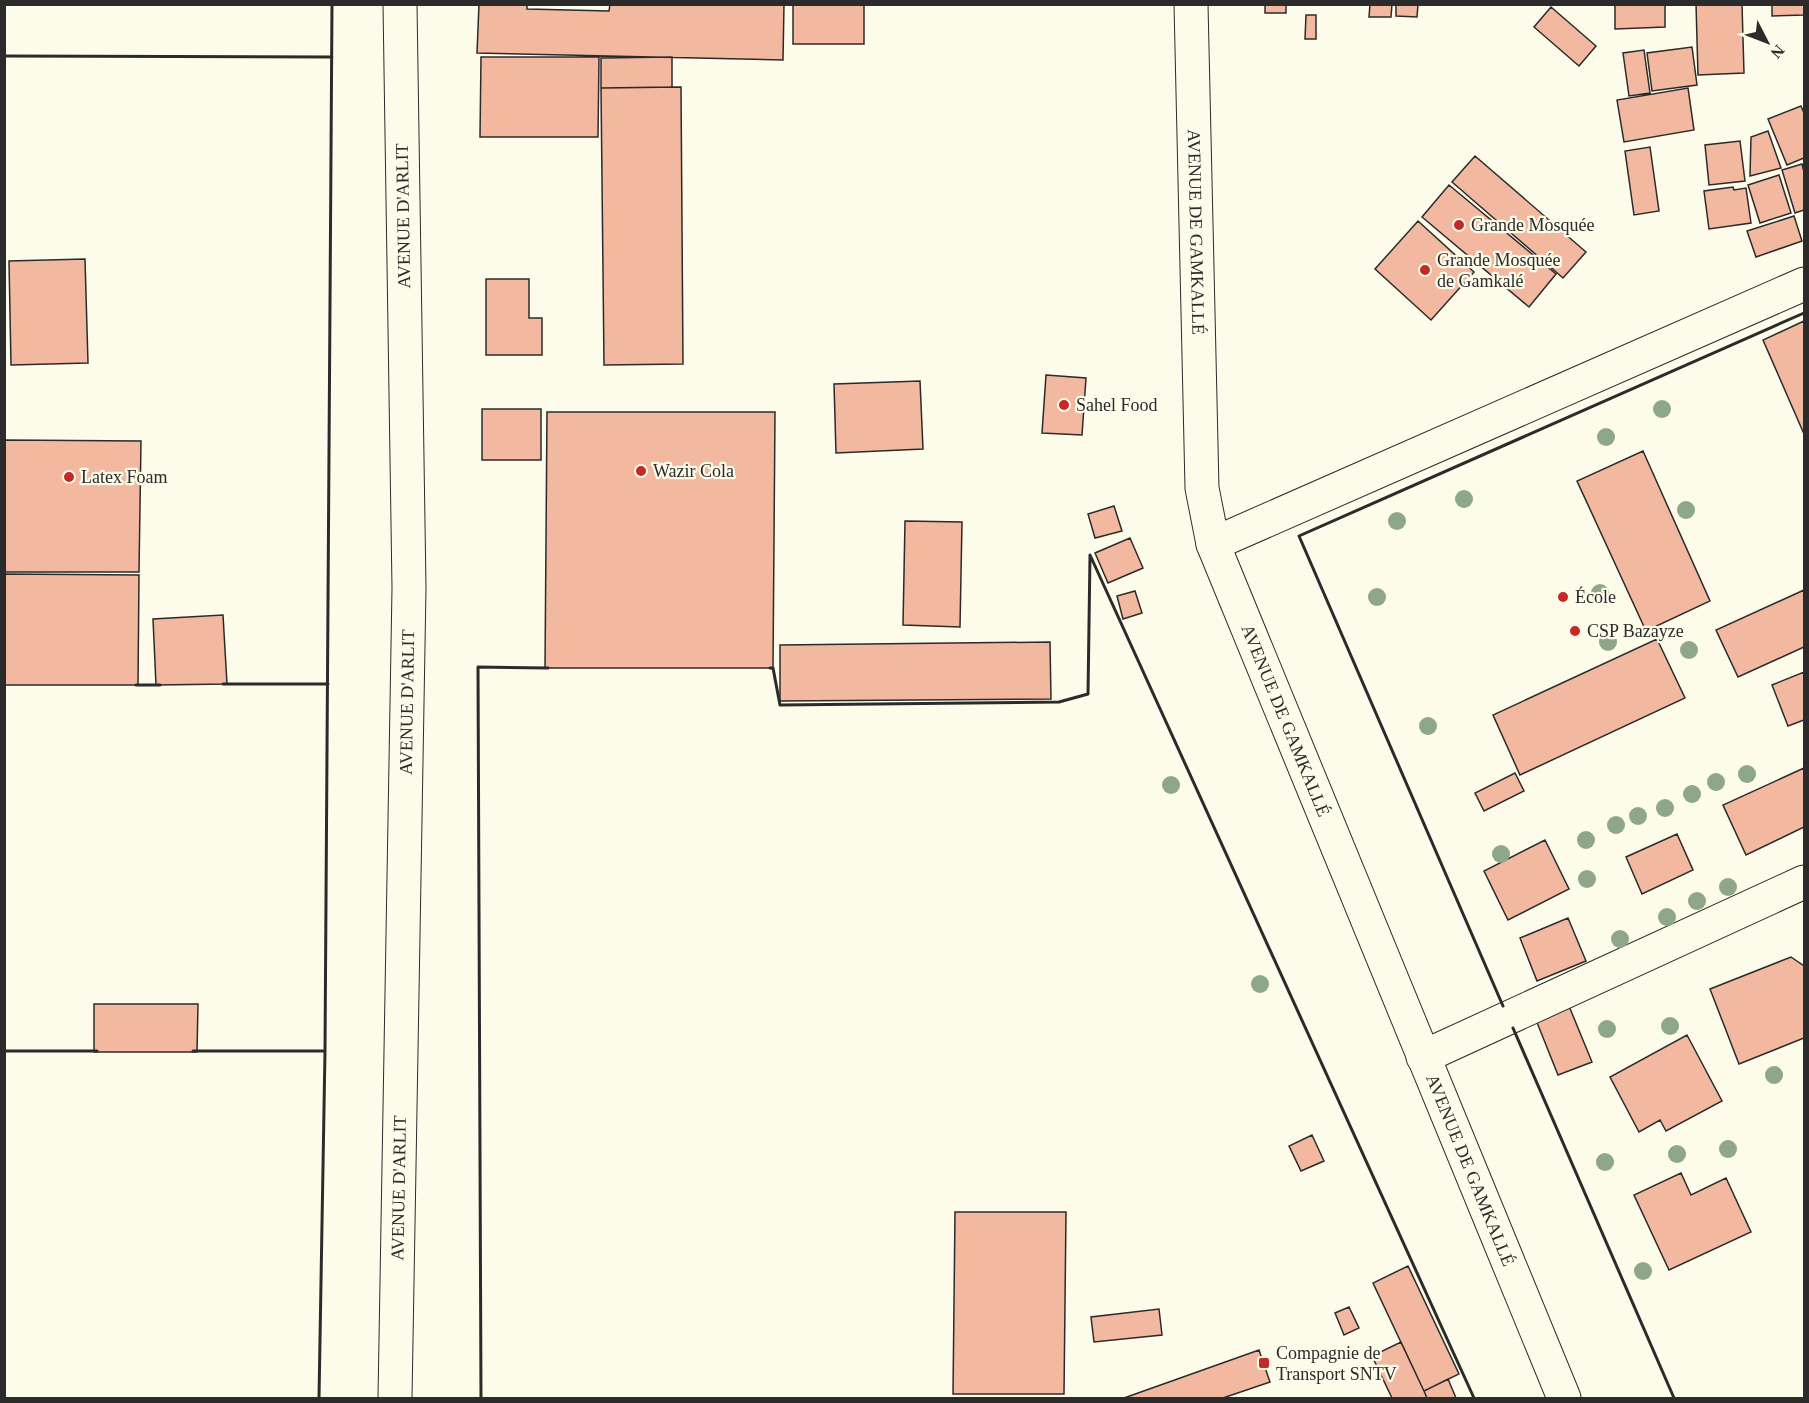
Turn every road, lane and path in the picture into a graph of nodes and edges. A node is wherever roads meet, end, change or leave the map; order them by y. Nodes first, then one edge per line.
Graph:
1 (400, 4) edge
2 (1191, 4) edge
3 (1804, 284) edge
4 (1213, 544) junction
5 (1804, 882) edge
6 (1423, 1057) junction
7 (395, 1398) edge
8 (1564, 1398) edge

1 - 7 street, AVENUE D'ARLIT
2 - 4 street, AVENUE DE GAMKALLÉ
3 - 4 street
4 - 6 street, AVENUE DE GAMKALLÉ
5 - 6 street
6 - 8 street, AVENUE DE GAMKALLÉ

